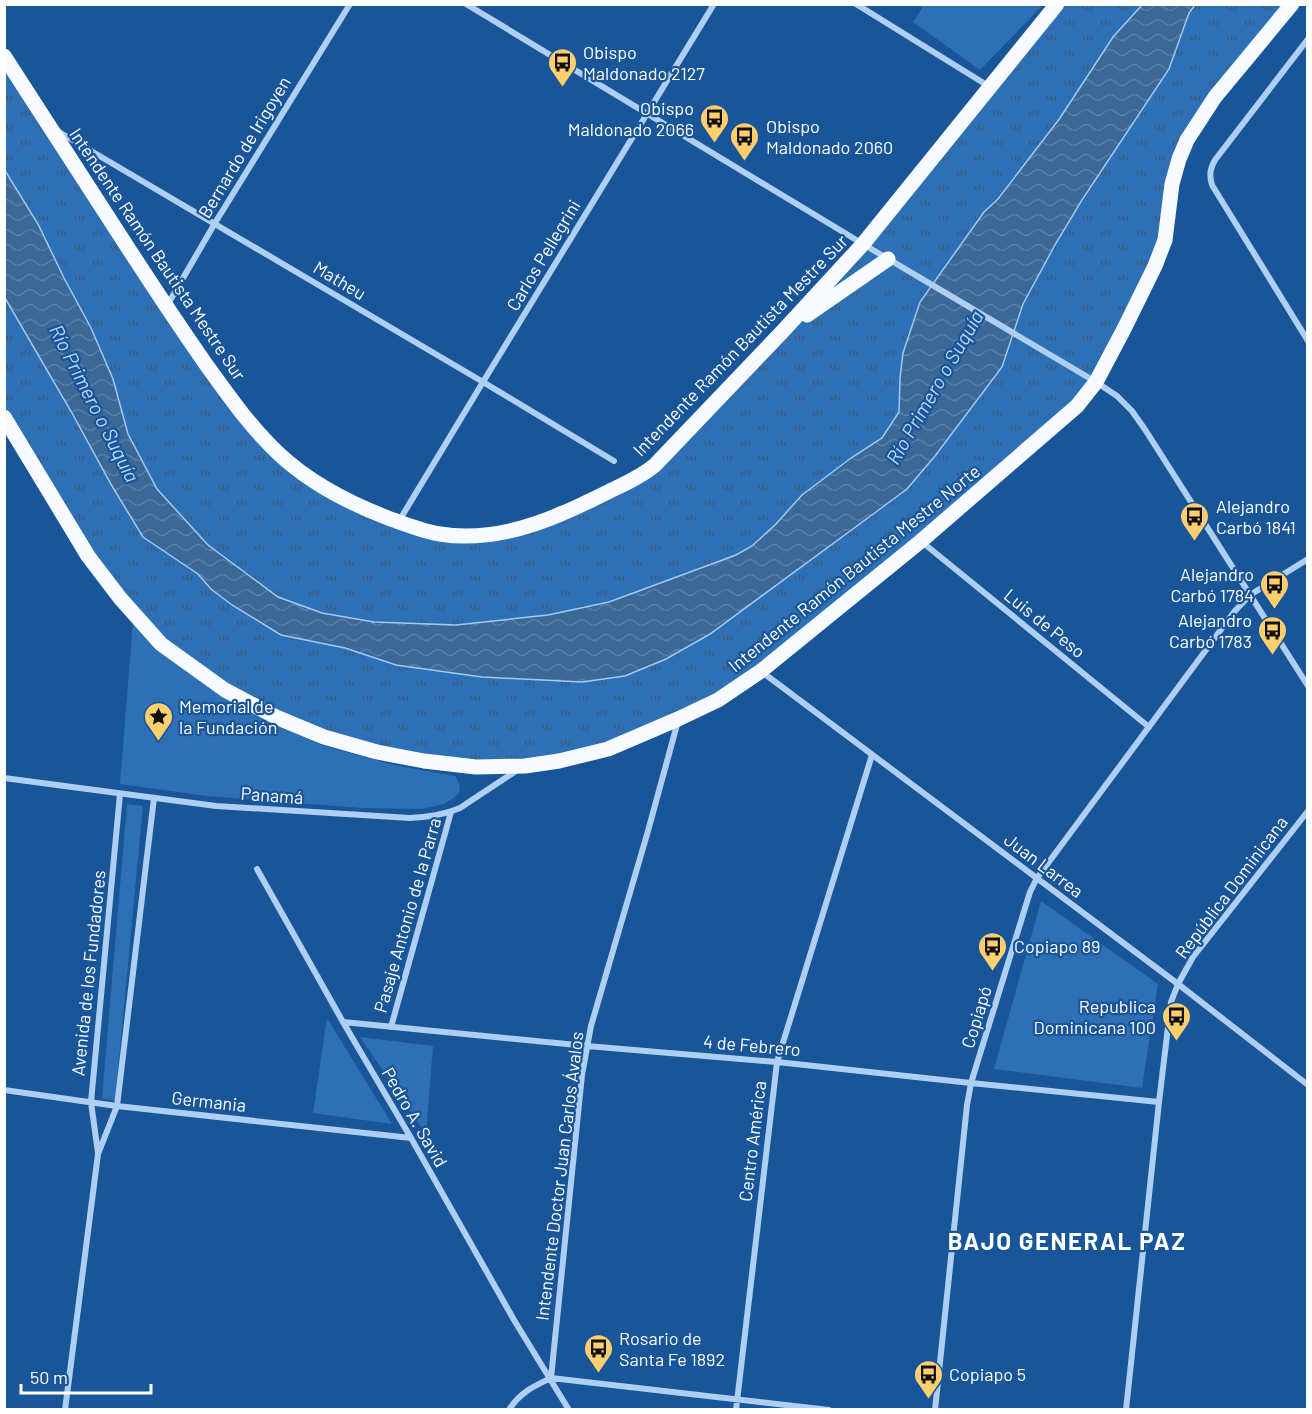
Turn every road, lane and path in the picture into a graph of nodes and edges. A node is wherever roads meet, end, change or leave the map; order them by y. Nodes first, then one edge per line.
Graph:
1 (350, 4) edge
2 (466, 4) edge
3 (714, 4) edge
4 (856, 4) edge
5 (1292, 4) edge
6 (1056, 5) edge
7 (1308, 39) edge
8 (4, 56) edge
9 (990, 87) junction
10 (646, 114) junction
11 (50, 126) junction
12 (215, 224) junction
13 (863, 244) junction
14 (888, 259) junction
15 (166, 307) junction
16 (782, 332) junction
17 (1308, 341) edge
18 (483, 382) junction
19 (1096, 382) junction
20 (4, 417) edge
21 (614, 460) dead end
22 (399, 522) junction
23 (921, 541) junction
24 (1308, 559) edge
25 (1250, 595) junction
26 (761, 671) junction
27 (1308, 686) edge
28 (678, 719) junction
29 (1149, 727) junction
30 (872, 755) junction
31 (525, 766) junction
32 (4, 778) edge
33 (120, 794) junction
34 (154, 798) junction
35 (1308, 811) edge
36 (451, 812) junction
37 (257, 869) dead end
38 (1037, 878) junction
39 (1178, 984) junction
40 (343, 1022) junction
41 (391, 1027) junction
42 (587, 1046) junction
43 (777, 1062) junction
44 (971, 1083) junction
45 (1308, 1085) edge
46 (4, 1090) edge
47 (91, 1102) junction
48 (1159, 1102) junction
49 (117, 1106) junction
50 (411, 1138) junction
51 (98, 1154) junction
52 (551, 1378) junction
53 (737, 1399) junction
54 (65, 1410) edge
55 (509, 1410) edge
56 (570, 1410) edge
57 (736, 1410) edge
58 (829, 1410) edge
59 (934, 1410) edge
60 (1126, 1410) edge

1 - 12 street, Bernardo de Irigoyen
2 - 10 street
3 - 10 street, Carlos Pellegrini
4 - 9 street
5 - 19 main road, Intendente Ramón Bautista Mestre Norte
6 - 9 main road, Intendente Ramón Bautista Mestre Sur
7 - 17 street
8 - 11 main road, Intendente Ramón Bautista Mestre Sur
9 - 13 main road, Intendente Ramón Bautista Mestre Sur
10 - 13 street
10 - 18 street, Carlos Pellegrini
11 - 12 street, Matheu
11 - 15 main road, Intendente Ramón Bautista Mestre Sur
12 - 15 street, Bernardo de Irigoyen
12 - 18 street, Matheu
13 - 14 street
13 - 16 main road, Intendente Ramón Bautista Mestre Sur
14 - 16 main road
14 - 19 street
15 - 22 main road, Intendente Ramón Bautista Mestre Sur
16 - 22 main road, Intendente Ramón Bautista Mestre Sur
18 - 21 street, Matheu
18 - 22 street, Carlos Pellegrini
19 - 23 main road, Intendente Ramón Bautista Mestre Norte
19 - 25 street
20 - 31 main road, Intendente Ramón Bautista Mestre Norte
23 - 26 main road, Intendente Ramón Bautista Mestre Norte
23 - 29 street, Luis de Peso
24 - 25 street, Copiapó
25 - 27 street
25 - 29 street, Copiapó
26 - 28 main road, Intendente Ramón Bautista Mestre Norte
26 - 30 street, Juan Larrea
28 - 31 main road, Intendente Ramón Bautista Mestre Norte
28 - 42 street, Intendente Doctor Juan Carlos Ávalos
29 - 38 street, Copiapó
30 - 38 street, Juan Larrea
30 - 43 street, Centro América
31 - 36 street, Panamá
32 - 33 street, Panamá
33 - 34 street, Panamá
33 - 47 street, Avenida de los Fundadores
34 - 36 street, Panamá
34 - 49 street, Avenida de los Fundadores
35 - 39 street, República Dominicana
36 - 41 street, Pasaje Antonio de la Parra
37 - 40 street, Pedro A. Savid
38 - 39 street, Juan Larrea
38 - 44 street, Copiapó
39 - 45 street, Juan Larrea
39 - 48 street, República Dominicana
40 - 41 street, 4 de Febrero
40 - 50 street, Pedro A. Savid
41 - 42 street, 4 de Febrero
42 - 43 street, 4 de Febrero
42 - 52 street, Intendente Doctor Juan Carlos Ávalos
43 - 44 street, 4 de Febrero
43 - 53 street, Centro América
44 - 48 street, 4 de Febrero
44 - 59 street, Copiapó
46 - 47 street, Germania
47 - 49 street, Germania
47 - 51 street, Avenida de los Fundadores
48 - 60 street, República Dominicana
49 - 50 street, Germania
49 - 51 street, Avenida de los Fundadores
50 - 52 street, Pedro A. Savid
51 - 54 street, Avenida de los Fundadores
52 - 53 street
52 - 55 street
52 - 56 street, Pedro A. Savid
53 - 57 street, Centro América
53 - 58 street

